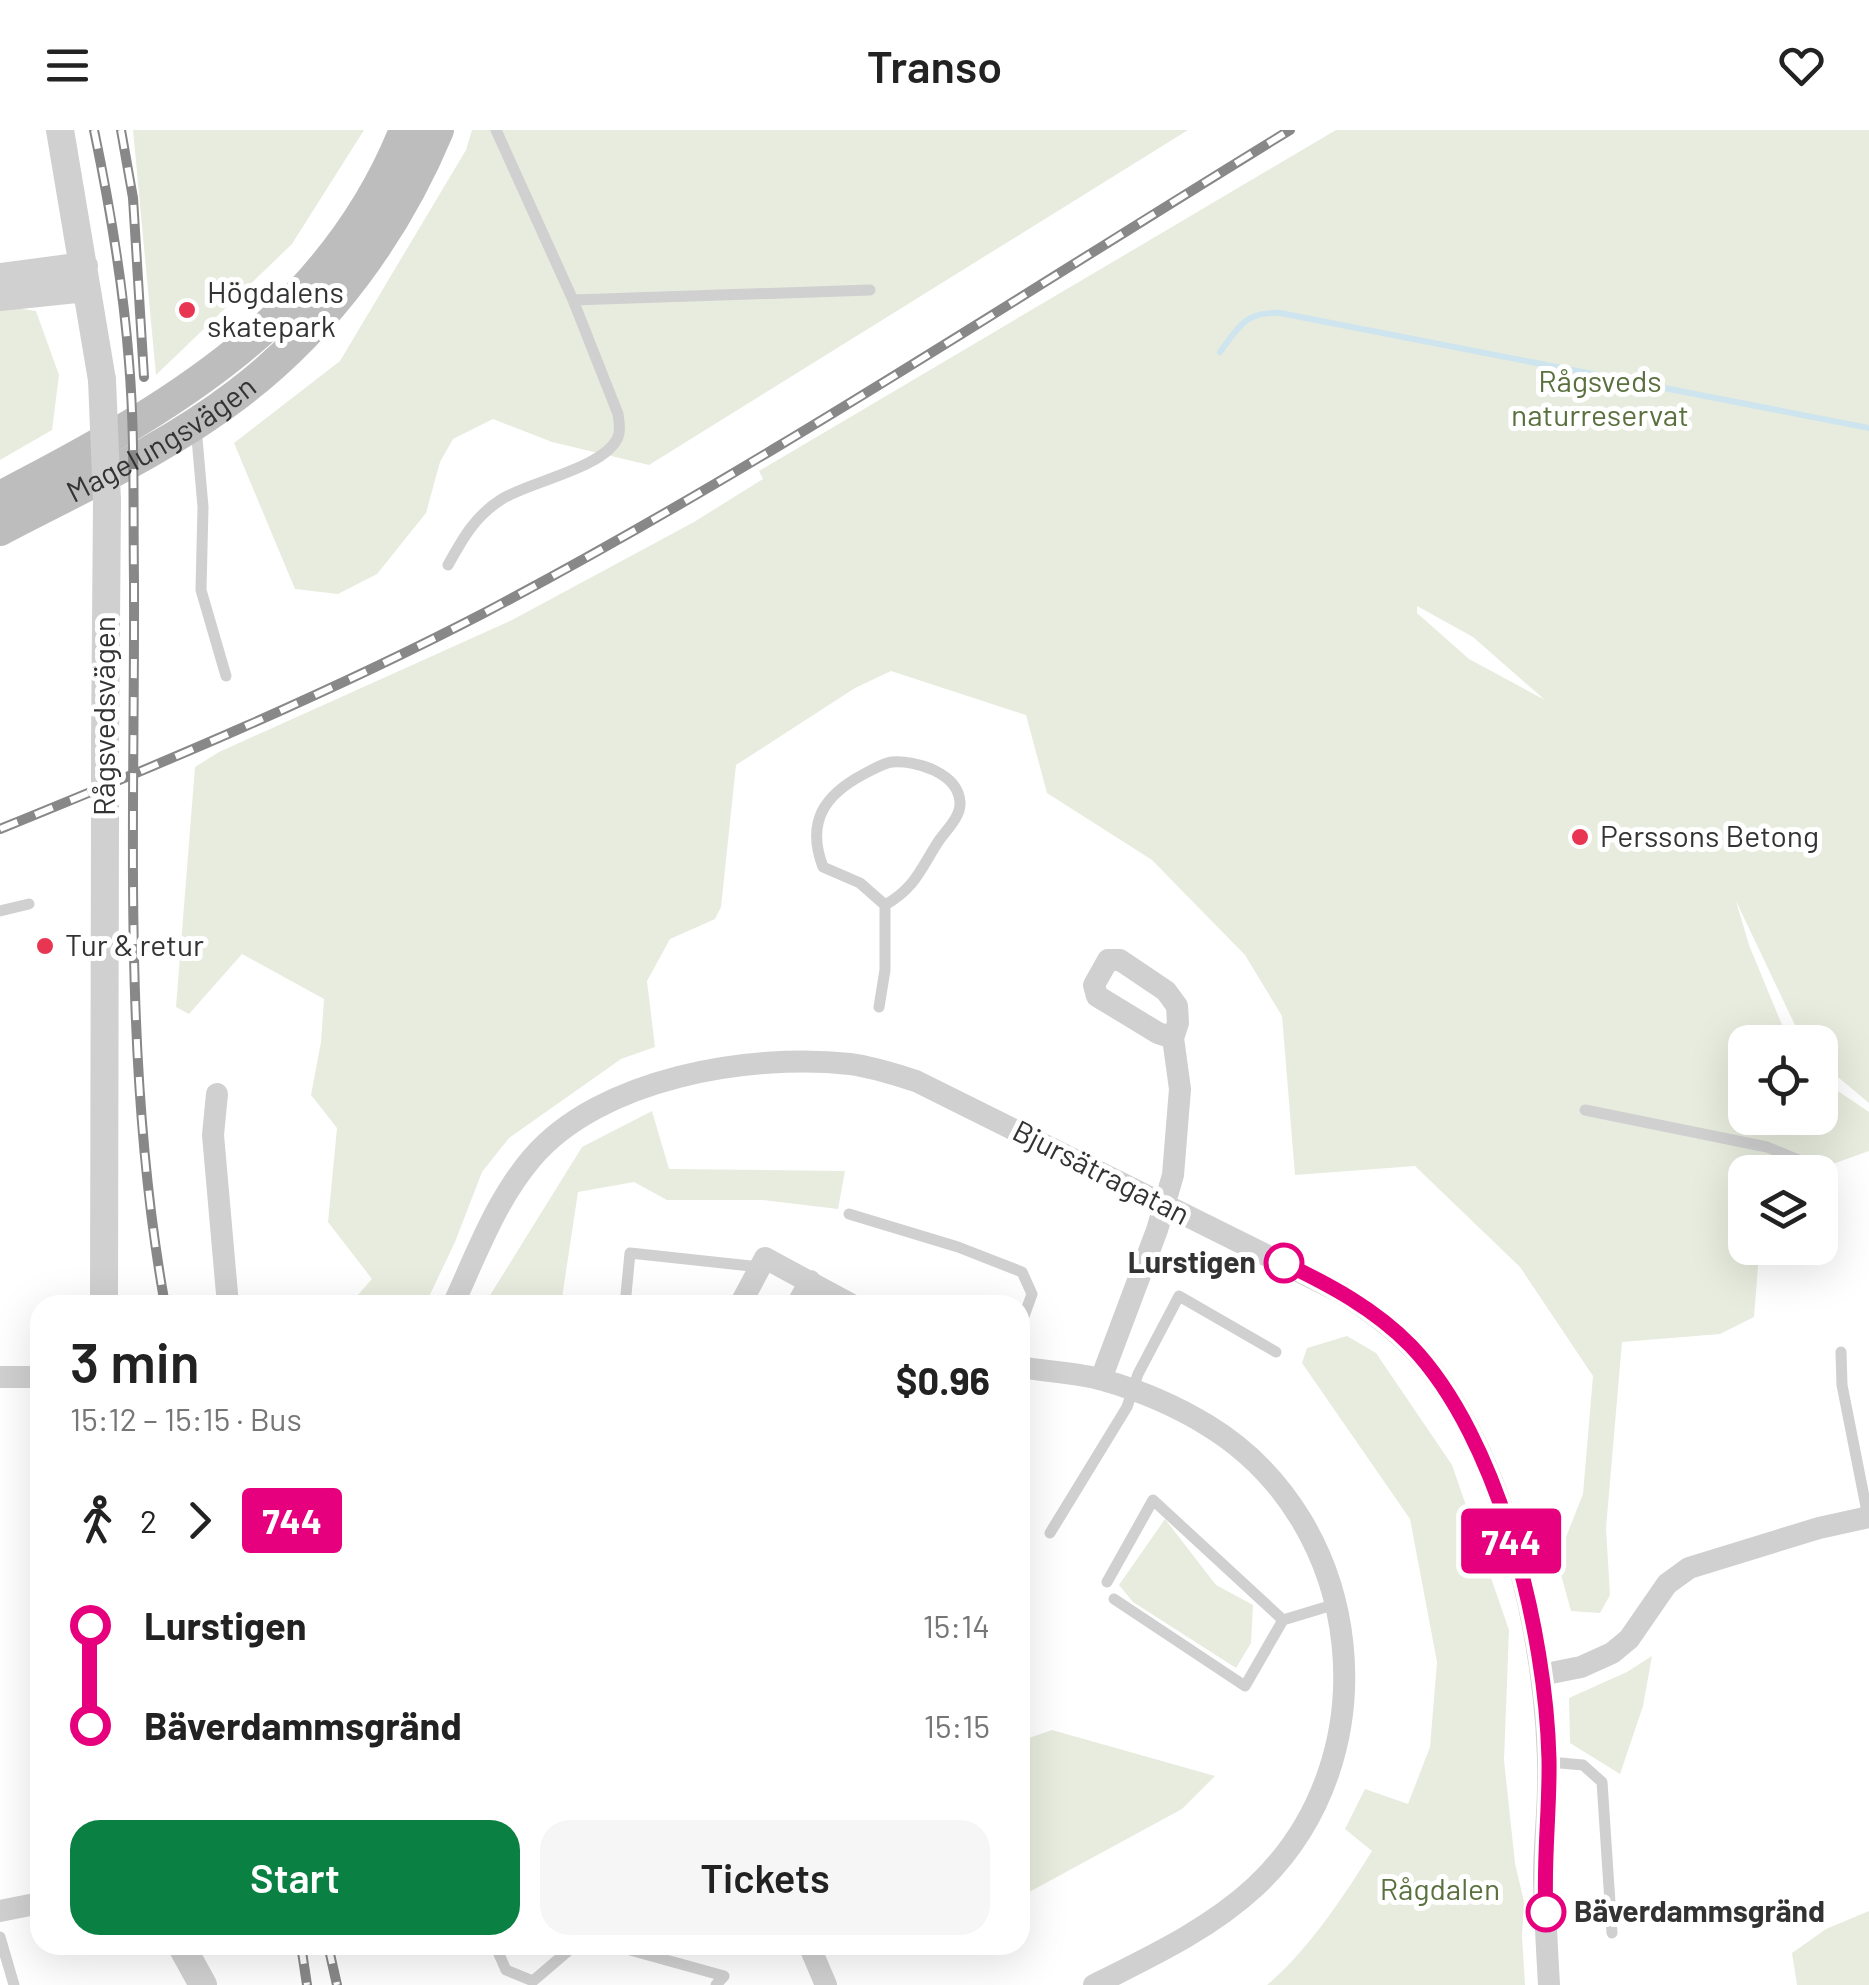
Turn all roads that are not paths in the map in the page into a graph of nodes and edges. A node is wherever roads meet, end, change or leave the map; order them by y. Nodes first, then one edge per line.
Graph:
1 (60, 130) edge
2 (405, 130) edge
3 (438, 130) edge
4 (496, 130) edge
5 (0, 277) edge
6 (85, 277) junction
7 (870, 290) dead end
8 (0, 297) edge
9 (573, 300) junction
10 (195, 423) junction
11 (0, 497) edge
12 (0, 530) edge
13 (448, 565) dead end
14 (226, 676) dead end
15 (29, 904) dead end
16 (886, 905) junction
17 (0, 912) edge
18 (880, 1007) dead end
19 (1173, 1038) dead end
20 (217, 1094) dead end
21 (1585, 1110) dead end
22 (1786, 1155) edge
23 (1164, 1204) junction
24 (849, 1214) dead end
25 (760, 1267) junction
26 (810, 1281) junction
27 (104, 1295) edge
28 (227, 1295) edge
29 (458, 1295) edge
30 (626, 1295) edge
31 (745, 1295) edge
32 (802, 1295) edge
33 (834, 1295) edge
34 (1030, 1299) edge
35 (1276, 1352) dead end
36 (1842, 1352) dead end
37 (1030, 1364) edge
38 (0, 1377) edge
39 (30, 1377) edge
40 (1101, 1379) junction
41 (1132, 1391) junction
42 (1869, 1517) edge
43 (1050, 1534) dead end
44 (1107, 1582) dead end
45 (1114, 1599) dead end
46 (1336, 1604) junction
47 (1283, 1620) junction
48 (1541, 1676) junction
49 (1549, 1762) junction
50 (30, 1904) edge
51 (0, 1911) edge
52 (1612, 1933) dead end
53 (0, 1937) edge
54 (186, 1955) edge
55 (203, 1955) edge
56 (499, 1955) edge
57 (563, 1955) edge
58 (648, 1955) edge
59 (813, 1955) edge
60 (14, 1985) edge
61 (203, 1985) edge
62 (218, 1985) edge
63 (716, 1985) edge
64 (826, 1985) edge
65 (1094, 1985) edge
66 (1549, 1985) edge

1 - 6 street, Rågsvedsvägen
2 - 11 main road, Magelungsvägen
3 - 10 main road, Magelungsvägen
4 - 9 lane
5 - 6 street
6 - 8 street
6 - 27 street, Rågsvedsvägen, bridge
7 - 9 lane
9 - 13 lane
10 - 12 main road, Magelungsvägen
10 - 14 lane
15 - 17 lane
16 - 16 lane
16 - 18 lane
19 - 23 street
20 - 28 street
21 - 22 lane
23 - 29 street, Bjursätragatan
23 - 40 street
23 - 48 street, Bjursätragatan
24 - 34 lane
25 - 26 street
25 - 30 lane
25 - 31 street
26 - 32 street
26 - 33 street
35 - 41 lane
36 - 42 lane
37 - 40 street
38 - 39 street
40 - 41 street
41 - 43 lane
41 - 46 street
42 - 48 street
44 - 47 lane
45 - 47 lane
46 - 47 lane
46 - 65 street
48 - 49 street, Bjursätragatan
49 - 52 lane
49 - 66 street, Bjursätragatan
50 - 51 street
53 - 60 lane
54 - 61 street
55 - 62 street
56 - 57 lane
58 - 63 lane
59 - 64 street

